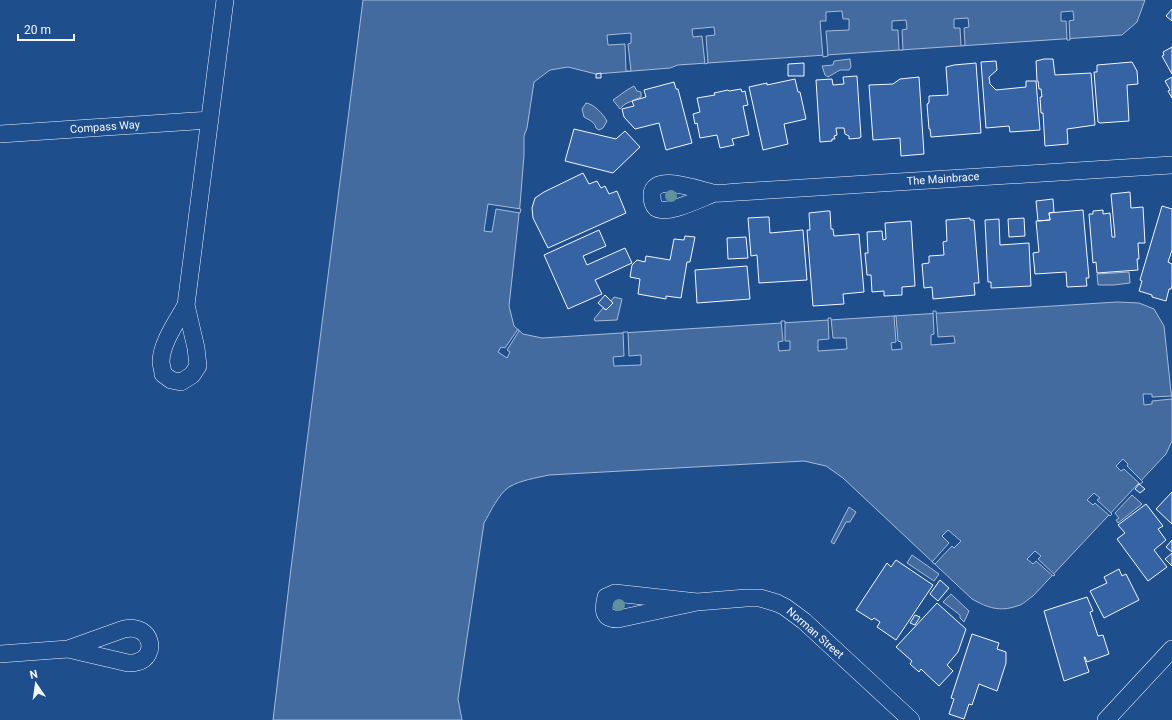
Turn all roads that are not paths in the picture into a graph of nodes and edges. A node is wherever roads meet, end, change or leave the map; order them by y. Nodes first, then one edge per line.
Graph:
1 (225, 0) edge
2 (210, 120) junction
3 (0, 134) edge
4 (1172, 164) edge
5 (715, 193) dead end
6 (186, 305) dead end
7 (697, 602) dead end
8 (68, 649) dead end
9 (1172, 649) edge
10 (0, 654) edge
11 (911, 720) edge
12 (1106, 720) edge

1 - 2 street
2 - 3 street, Compass Way
2 - 6 street
4 - 5 street, The Mainbrace
7 - 11 street, Norman Street
8 - 10 street
9 - 12 street

